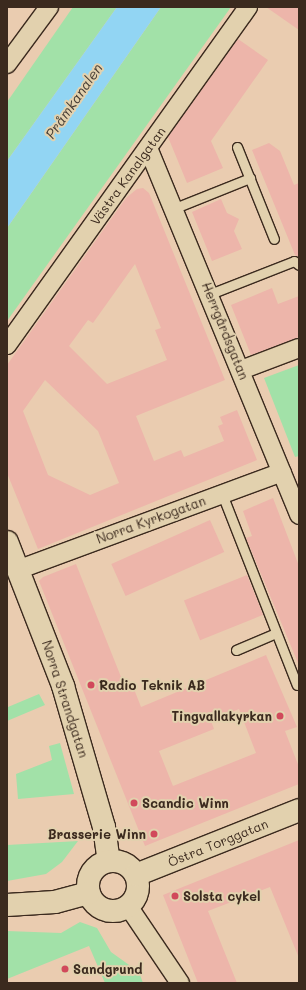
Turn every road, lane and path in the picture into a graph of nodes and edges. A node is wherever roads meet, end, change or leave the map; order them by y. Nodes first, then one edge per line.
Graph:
1 (49, 7) edge
2 (248, 7) edge
3 (7, 64) edge
4 (237, 147) dead end
5 (148, 148) junction
6 (250, 178) junction
7 (175, 208) junction
8 (274, 239) dead end
9 (299, 264) edge
10 (210, 294) junction
11 (7, 344) edge
12 (299, 348) edge
13 (241, 370) junction
14 (282, 472) junction
15 (222, 494) junction
16 (299, 515) edge
17 (7, 542) edge
18 (20, 569) junction
19 (276, 632) junction
20 (236, 650) dead end
21 (297, 685) dead end
22 (299, 810) edge
23 (109, 861) junction
24 (136, 876) junction
25 (89, 893) junction
26 (7, 905) edge
27 (128, 906) junction
28 (180, 983) edge

1 - 3 street
2 - 5 street, Västra Kanalgatan
4 - 6 lane
5 - 7 street, Herrgårdsgatan
5 - 11 street, Västra Kanalgatan
6 - 7 lane
6 - 8 lane
7 - 10 street, Herrgårdsgatan
9 - 10 lane
10 - 13 street, Herrgårdsgatan
12 - 13 street
13 - 14 street, Herrgårdsgatan
14 - 15 street, Norra Kyrkogatan
14 - 16 street, Herrgårdsgatan
15 - 18 street, Norra Kyrkogatan
15 - 19 lane
17 - 18 street, Norra Strandgatan
18 - 23 street, Norra Strandgatan
19 - 20 lane
19 - 21 lane
22 - 24 street, Östra Torggatan
23 - 24 street
23 - 25 street
24 - 27 street
25 - 26 street
25 - 27 street
27 - 28 street

